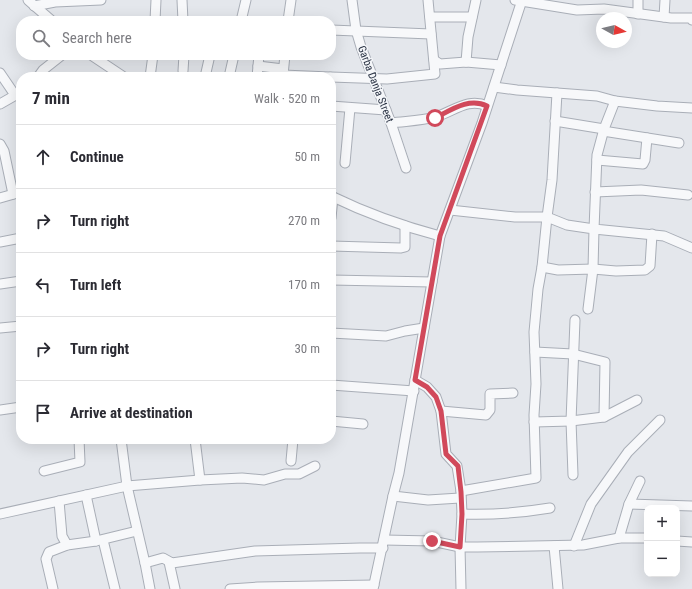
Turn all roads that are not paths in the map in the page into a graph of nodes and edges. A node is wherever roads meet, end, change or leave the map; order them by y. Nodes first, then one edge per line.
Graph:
1 (101, 0) edge
2 (156, 0) edge
3 (182, 0) edge
4 (246, 0) edge
5 (291, 0) edge
6 (352, 0) edge
7 (428, 0) edge
8 (476, 0) edge
9 (638, 0) edge
10 (664, 0) edge
11 (520, 1) edge
12 (31, 3) edge
13 (604, 5) edge
14 (638, 14) junction
15 (46, 16) edge
16 (155, 16) edge
17 (183, 16) edge
18 (242, 16) edge
19 (289, 16) edge
20 (430, 17) junction
21 (472, 17) junction
22 (664, 17) junction
23 (692, 20) edge
24 (336, 30) edge
25 (356, 30) junction
26 (431, 34) junction
27 (56, 60) edge
28 (98, 60) edge
29 (152, 60) edge
30 (184, 60) edge
31 (209, 60) edge
32 (233, 60) edge
33 (259, 60) edge
34 (284, 60) edge
35 (434, 60) junction
36 (466, 62) junction
37 (501, 65) junction
38 (258, 66) junction
39 (42, 72) edge
40 (116, 72) edge
41 (151, 72) edge
42 (183, 72) dead end
43 (205, 72) edge
44 (230, 72) edge
45 (257, 72) edge
46 (277, 72) edge
47 (283, 72) edge
48 (0, 73) edge
49 (336, 77) edge
50 (373, 79) junction
51 (494, 87) junction
52 (16, 91) edge
53 (557, 93) junction
54 (16, 94) edge
55 (615, 101) junction
56 (0, 104) edge
57 (487, 106) junction
58 (336, 107) edge
59 (350, 108) junction
60 (692, 108) edge
61 (386, 110) junction
62 (555, 121) junction
63 (391, 123) junction
64 (604, 130) junction
65 (647, 138) junction
66 (679, 143) dead end
67 (0, 144) edge
68 (597, 160) junction
69 (345, 163) dead end
70 (406, 168) dead end
71 (16, 190) edge
72 (595, 192) junction
73 (16, 193) edge
74 (688, 195) dead end
75 (0, 198) edge
76 (336, 199) edge
77 (450, 210) junction
78 (546, 217) junction
79 (405, 226) junction
80 (594, 229) junction
81 (652, 234) junction
82 (440, 236) junction
83 (16, 239) edge
84 (0, 242) edge
85 (336, 246) edge
86 (692, 248) edge
87 (542, 267) junction
88 (593, 269) junction
89 (336, 280) edge
90 (16, 282) edge
91 (432, 282) junction
92 (0, 284) edge
93 (588, 309) dead end
94 (575, 320) dead end
95 (16, 326) edge
96 (0, 328) edge
97 (424, 328) junction
98 (336, 333) edge
99 (535, 352) junction
100 (573, 354) junction
101 (415, 380) junction
102 (336, 385) edge
103 (414, 391) junction
104 (513, 393) dead end
105 (636, 400) dead end
106 (16, 408) edge
107 (0, 410) edge
108 (441, 411) junction
109 (604, 417) junction
110 (660, 420) dead end
111 (336, 421) edge
112 (571, 421) junction
113 (534, 422) junction
114 (364, 424) dead end
115 (79, 444) edge
116 (122, 444) edge
117 (196, 444) edge
118 (293, 444) edge
119 (291, 461) dead end
120 (315, 466) dead end
121 (44, 471) dead end
122 (573, 475) dead end
123 (200, 480) junction
124 (640, 482) dead end
125 (127, 486) junction
126 (86, 495) junction
127 (461, 495) junction
128 (393, 496) junction
129 (59, 501) junction
130 (629, 504) junction
131 (692, 506) edge
132 (550, 508) dead end
133 (0, 514) edge
134 (462, 514) junction
135 (137, 531) junction
136 (619, 538) junction
137 (644, 538) edge
138 (99, 540) junction
139 (680, 541) edge
140 (692, 542) edge
141 (383, 544) junction
142 (67, 545) junction
143 (554, 546) junction
144 (574, 546) junction
145 (460, 547) junction
146 (169, 562) junction
147 (145, 563) junction
148 (374, 587) edge
149 (53, 589) edge
150 (115, 589) edge
151 (150, 589) edge
152 (175, 589) edge
153 (230, 589) edge
154 (461, 589) edge
155 (558, 589) edge

1 - 12 street
2 - 16 street
3 - 17 street
4 - 18 street
5 - 19 street
6 - 25 street, Garba Danja Street
7 - 20 street
8 - 21 street
9 - 14 street
10 - 22 street
11 - 13 street
11 - 37 street
12 - 15 street
13 - 14 street
14 - 22 street
20 - 21 street
20 - 26 street
21 - 36 street
22 - 23 street
24 - 25 street
25 - 26 street
25 - 50 street, Garba Danja Street
26 - 35 street
27 - 39 street
28 - 40 street
29 - 41 street
30 - 42 street
31 - 43 street
32 - 44 street
33 - 38 street
34 - 47 street
35 - 36 street
35 - 50 street
36 - 37 street
37 - 51 street
38 - 45 street
38 - 46 street
48 - 52 street
49 - 50 street
50 - 61 street, Garba Danja Street
51 - 53 street
51 - 57 street
53 - 55 street
53 - 62 street
54 - 56 street
55 - 60 street
55 - 64 street
57 - 63 street
57 - 77 street
58 - 59 street
59 - 61 street
59 - 69 street
61 - 63 street, Garba Danja Street
62 - 64 street
62 - 78 street
63 - 70 street, Garba Danja Street
64 - 65 street
64 - 68 street
65 - 66 street
65 - 68 street
67 - 71 street
68 - 72 street
72 - 74 street
72 - 80 street
73 - 75 street
76 - 79 street
77 - 78 street
77 - 82 street
78 - 80 street
78 - 87 street
79 - 82 street
79 - 85 street
80 - 81 street
80 - 88 street
81 - 86 street
81 - 88 street
82 - 91 street
83 - 84 street
87 - 88 street
87 - 99 street
88 - 93 street
89 - 91 street
90 - 92 street
91 - 97 street
94 - 100 street
95 - 96 street
97 - 98 street
97 - 101 street
99 - 100 street
99 - 113 street
100 - 109 street
100 - 112 street
101 - 103 street
101 - 108 street
102 - 103 street
103 - 128 street
104 - 108 street
105 - 109 street
106 - 107 street
108 - 127 street
109 - 112 street
110 - 144 street
111 - 114 street
112 - 113 street
112 - 122 street
113 - 127 street
115 - 121 street
116 - 125 street
117 - 123 street
118 - 119 street
120 - 123 street
123 - 125 street
124 - 130 street
125 - 126 street
125 - 135 street
126 - 129 street
126 - 138 street
127 - 128 street
127 - 134 street
128 - 141 street
129 - 133 street
129 - 142 street
130 - 131 street
130 - 136 street
132 - 134 street
134 - 145 street
135 - 138 street
135 - 147 street
136 - 137 street
136 - 144 street
138 - 142 street
138 - 150 street
139 - 140 street
141 - 145 street
141 - 146 street
141 - 148 street
142 - 149 street
143 - 144 street
143 - 145 street
143 - 155 street
145 - 154 street
146 - 147 street
146 - 152 street
147 - 151 street
148 - 153 street

